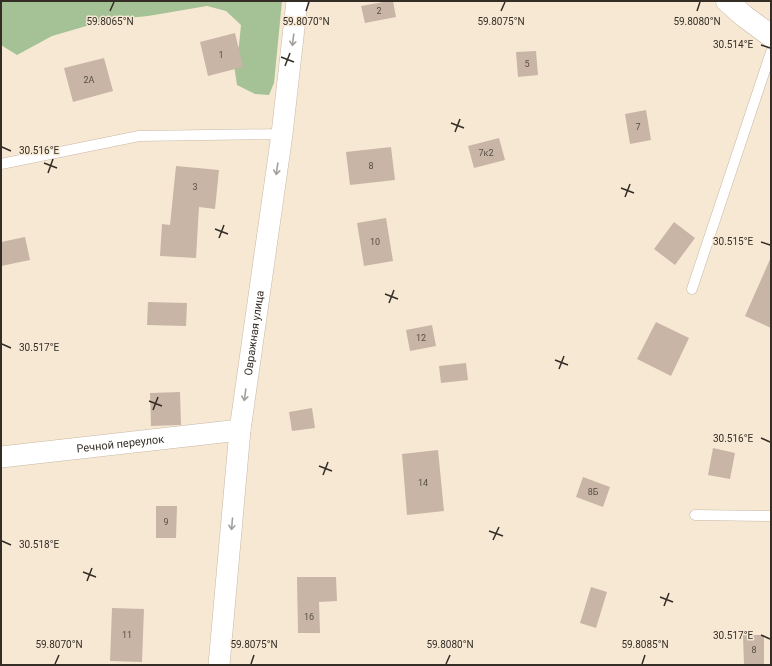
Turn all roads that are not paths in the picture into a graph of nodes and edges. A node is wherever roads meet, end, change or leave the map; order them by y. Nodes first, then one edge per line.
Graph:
1 (297, 1) edge
2 (727, 1) edge
3 (771, 36) edge
4 (771, 52) edge
5 (282, 134) junction
6 (1, 164) edge
7 (692, 289) dead end
8 (240, 430) junction
9 (1, 457) edge
10 (695, 514) dead end
11 (771, 516) edge
12 (219, 665) edge

1 -> 5 street, Овражная улица
2 - 3 street
4 - 7 lane
5 - 6 lane
5 -> 8 street, Овражная улица
8 - 9 street, Речной переулок
8 -> 12 street, Овражная улица
10 - 11 lane

